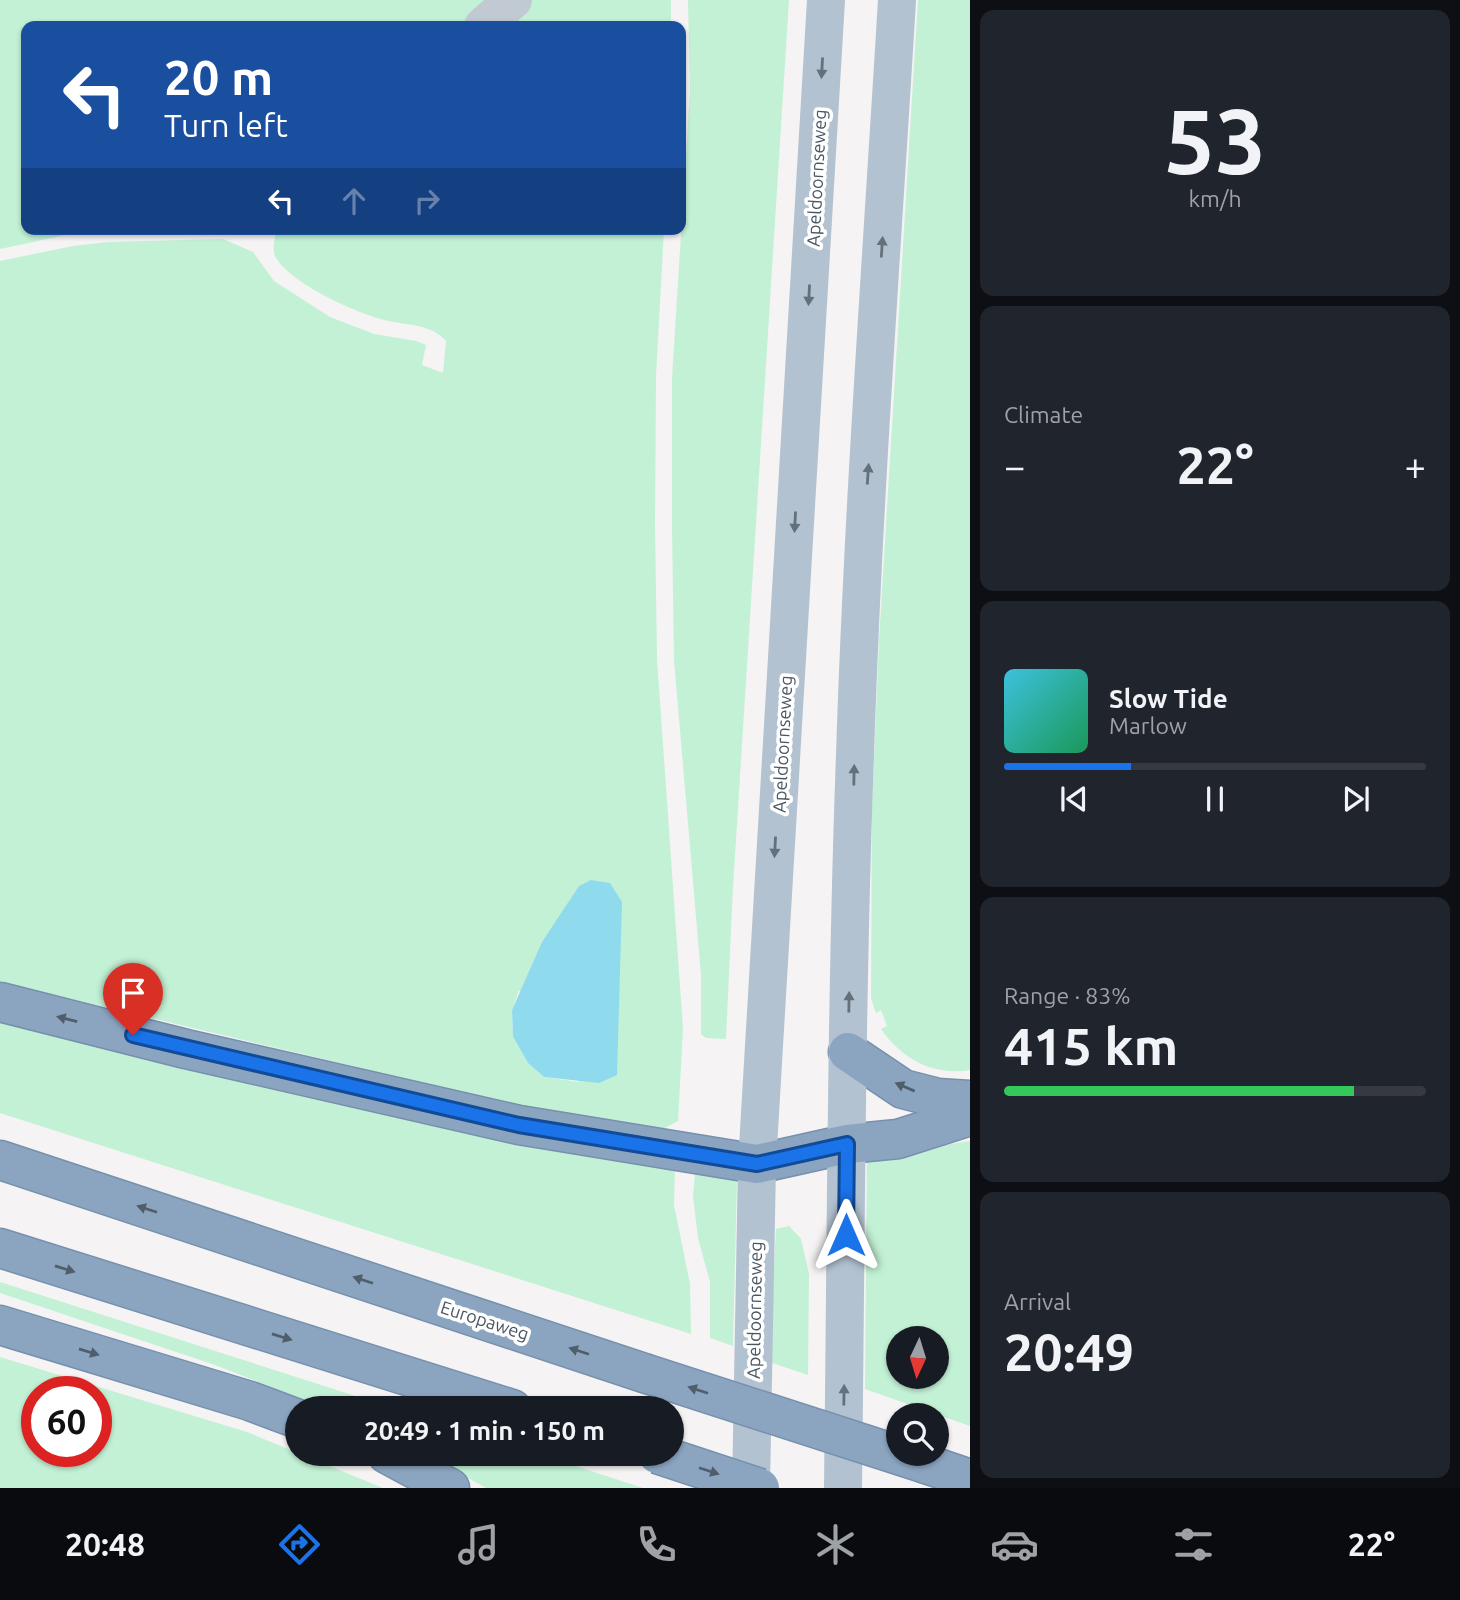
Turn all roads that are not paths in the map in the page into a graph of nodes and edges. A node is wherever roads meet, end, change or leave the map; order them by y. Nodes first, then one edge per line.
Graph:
1 (513, 0) edge
2 (826, 0) edge
3 (897, 0) edge
4 (488, 21) edge
5 (0, 1002) edge
6 (848, 1052) junction
7 (970, 1100) edge
8 (970, 1116) edge
9 (847, 1144) junction
10 (0, 1160) edge
11 (757, 1164) junction
12 (0, 1248) edge
13 (0, 1325) edge
14 (471, 1396) edge
15 (285, 1414) edge
16 (684, 1463) edge
17 (409, 1466) edge
18 (970, 1479) edge
19 (450, 1488) edge
20 (751, 1488) edge
21 (760, 1488) edge
22 (843, 1488) edge

1 - 4 street
2 -> 11 main road, Apeldoornseweg
6 -> 3 main road
11 -> 5 highway
7 -> 6 highway
6 - 9 main road
8 - 9 highway
9 - 11 highway
22 -> 9 main road
18 -> 10 highway, Europaweg, bridge
11 - 20 main road, Apeldoornseweg
12 -> 14 highway
13 -> 15 highway
16 -> 21 highway, bridge
17 - 19 highway

